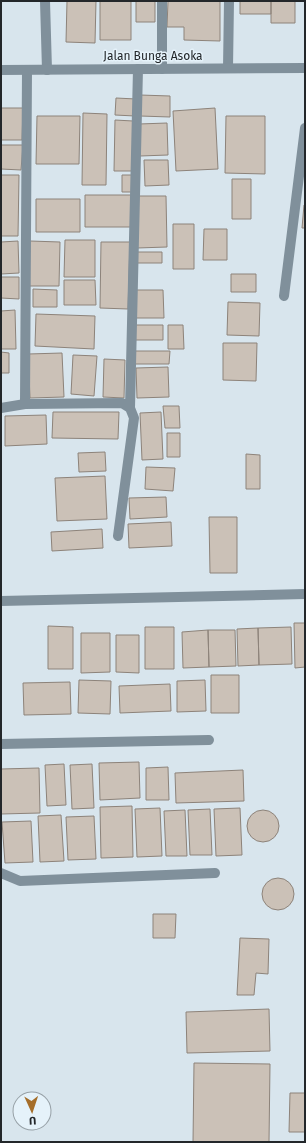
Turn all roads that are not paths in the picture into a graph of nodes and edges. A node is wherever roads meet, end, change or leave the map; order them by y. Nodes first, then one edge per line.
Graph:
1 (44, 1) edge
2 (162, 1) edge
3 (229, 1) edge
4 (228, 68) junction
5 (305, 68) edge
6 (138, 69) junction
7 (162, 69) junction
8 (1, 70) edge
9 (27, 70) junction
10 (47, 70) junction
11 (305, 128) edge
12 (284, 296) dead end
13 (25, 404) junction
14 (1, 408) edge
15 (130, 408) junction
16 (118, 536) dead end
17 (305, 594) edge
18 (1, 601) edge
19 (209, 740) dead end
20 (1, 744) edge
21 (1, 873) edge
22 (214, 873) dead end

1 - 10 street
2 - 7 street
3 - 4 street
4 - 5 street, Jalan Bunga Asoka
4 - 7 street, Jalan Bunga Asoka
6 - 7 street, Jalan Bunga Asoka
6 - 10 street, Jalan Bunga Asoka
6 - 15 street
8 - 9 street, Jalan Bunga Asoka
9 - 10 street, Jalan Bunga Asoka
9 - 13 street
11 - 12 street
13 - 14 street
13 - 15 street
15 - 16 street
17 - 18 street
19 - 20 street
21 - 22 street

